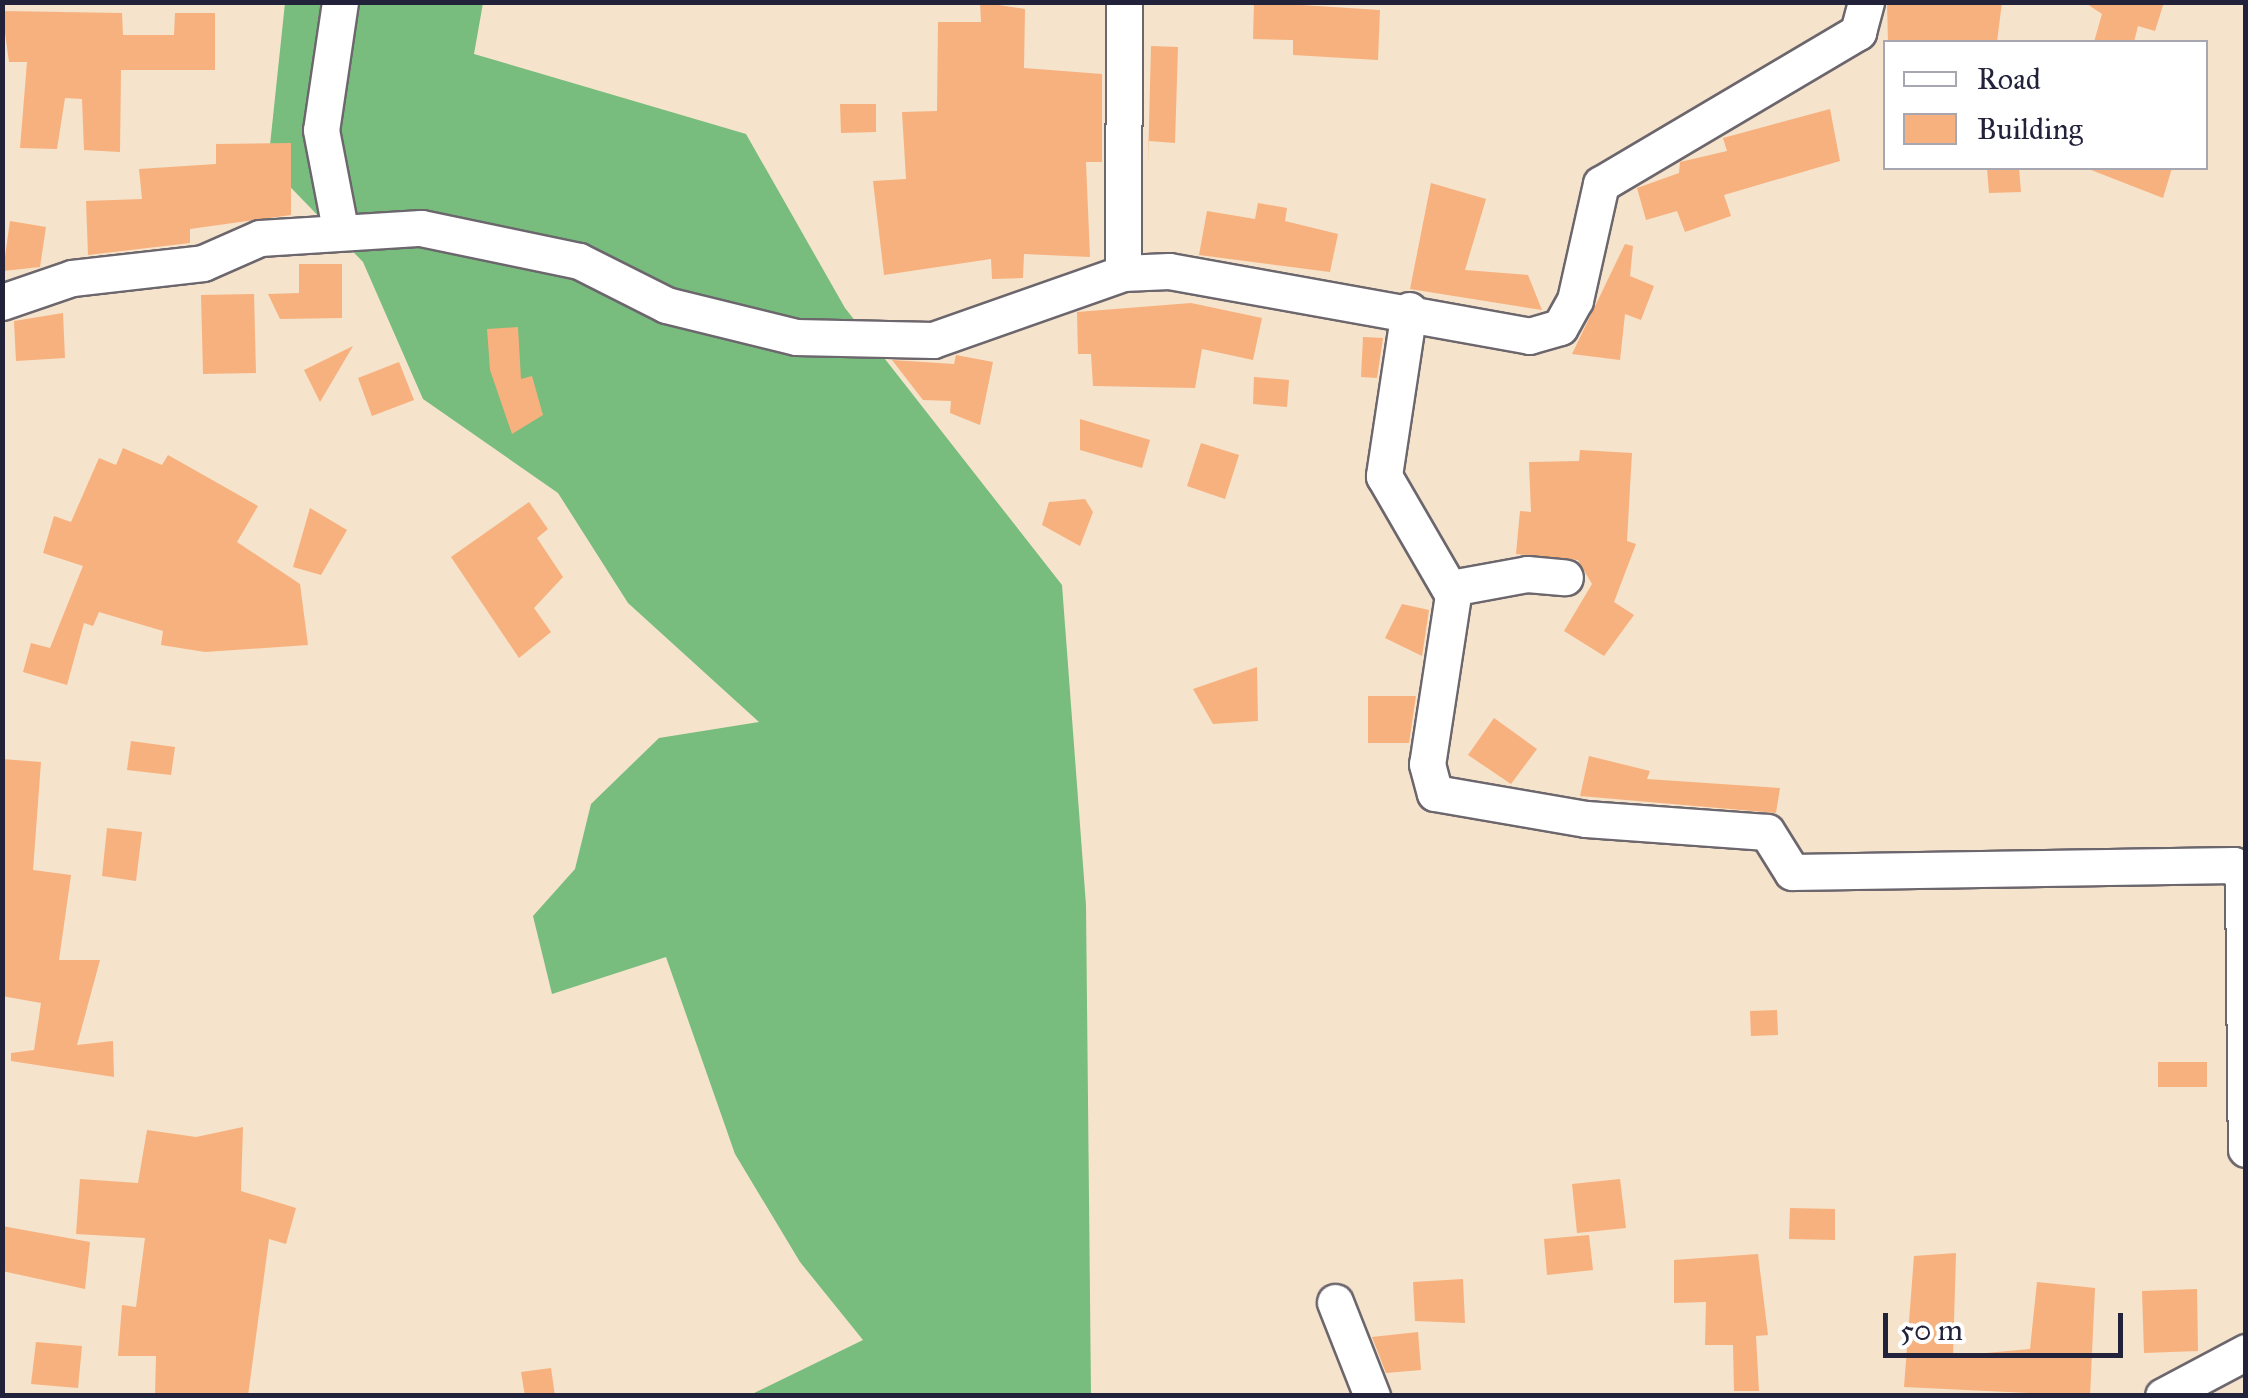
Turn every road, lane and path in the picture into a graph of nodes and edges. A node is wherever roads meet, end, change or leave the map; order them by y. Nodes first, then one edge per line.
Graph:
1 (340, 2) edge
2 (1124, 2) edge
3 (1866, 2) edge
4 (340, 229) junction
5 (1124, 273) junction
6 (2, 302) edge
7 (1409, 310) junction
8 (1564, 577) dead end
9 (1452, 588) junction
10 (2246, 1149) edge
11 (1335, 1302) dead end
12 (2246, 1352) edge
13 (1372, 1396) edge
14 (2162, 1396) edge

1 - 4 street
2 - 5 street
3 - 7 street
4 - 5 street
4 - 6 street
5 - 7 street
7 - 9 street
8 - 9 street
9 - 10 street
11 - 13 street
12 - 14 street

